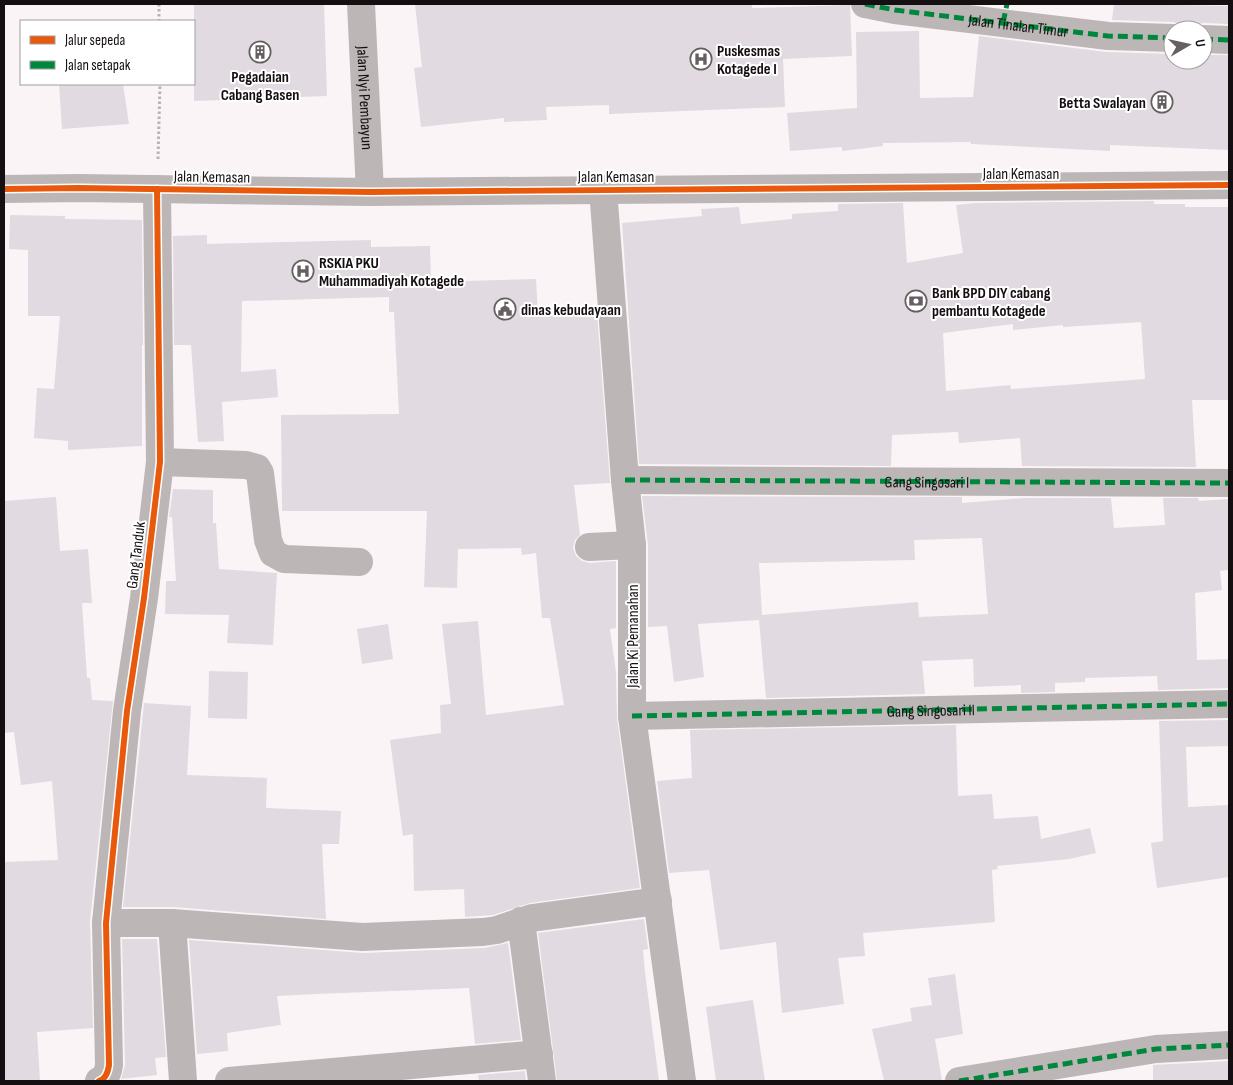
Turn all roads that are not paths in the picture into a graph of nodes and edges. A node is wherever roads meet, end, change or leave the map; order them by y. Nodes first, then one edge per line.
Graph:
1 (361, 4) edge
2 (865, 4) edge
3 (1005, 13) edge
4 (1163, 38) edge
5 (1213, 39) edge
6 (1229, 40) edge
7 (1229, 185) edge
8 (4, 189) edge
9 (157, 189) junction
10 (602, 189) junction
11 (370, 192) junction
12 (160, 462) junction
13 (625, 480) junction
14 (1229, 483) edge
15 (632, 545) junction
16 (589, 547) dead end
17 (359, 562) dead end
18 (1229, 704) edge
19 (632, 716) junction
20 (658, 900) junction
21 (521, 921) junction
22 (106, 923) junction
23 (172, 923) junction
24 (1229, 1045) edge
25 (539, 1054) junction
26 (429, 1072) edge
27 (279, 1079) edge
28 (99, 1081) edge
29 (183, 1081) edge
30 (229, 1081) edge
31 (542, 1081) edge
32 (682, 1081) edge
33 (959, 1081) edge

1 - 11 street, Jalan Nyi Pembayun
2 - 3 street, Jalan Tinalan Timur
3 - 4 street, Jalan Tinalan Timur
5 - 6 street
7 - 10 street, Jalan Kemasan
8 - 9 street, Jalan Kemasan
9 - 11 street, Jalan Kemasan
9 - 12 street, Gang Tanduk
10 - 11 street, Jalan Kemasan
10 - 13 street, Jalan Ki Pemanahan
12 - 17 street
12 - 22 street, Gang Tanduk
13 - 14 street, Gang Singosari I
13 - 15 street, Jalan Ki Pemanahan
15 - 16 street
15 - 19 street, Jalan Ki Pemanahan
18 - 19 street, Gang Singosari II
19 - 20 street, Jalan Ki Pemanahan
20 - 21 street
20 - 32 street, Jalan Ki Pemanahan
21 - 23 street
21 - 25 street
22 - 23 street
22 - 28 street, Gang Tanduk
23 - 29 street
24 - 33 street
25 - 26 street
25 - 31 street
26 - 27 street
27 - 30 street

